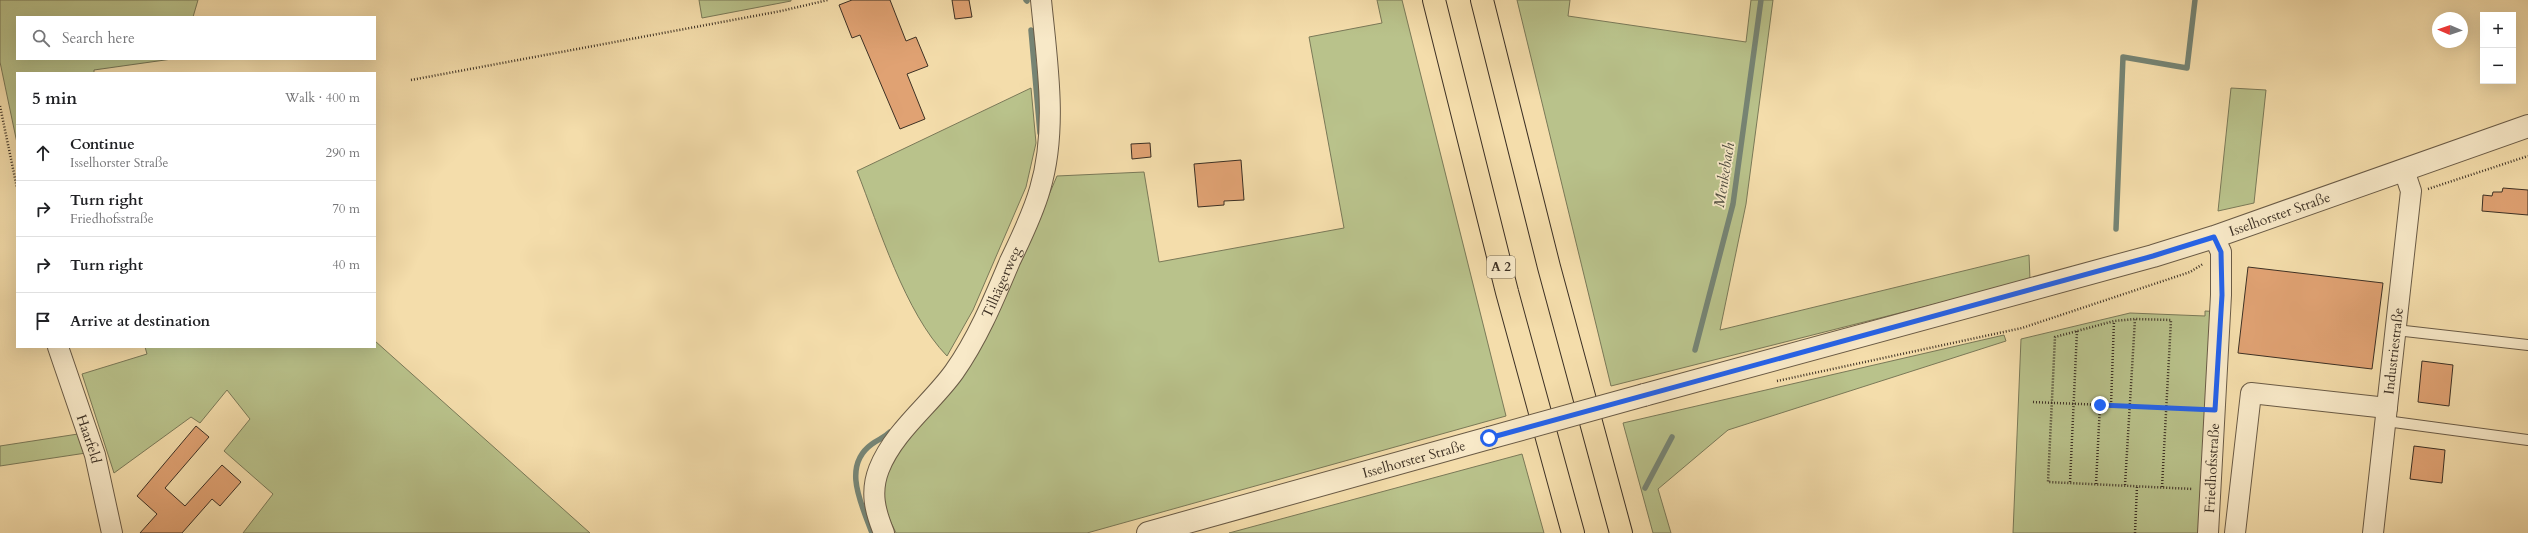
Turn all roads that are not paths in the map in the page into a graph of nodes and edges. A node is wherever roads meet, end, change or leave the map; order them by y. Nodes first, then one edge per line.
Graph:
1 (1041, 0) edge
2 (1434, 0) edge
3 (1482, 0) edge
4 (2528, 126) edge
5 (2404, 170) junction
6 (2214, 237) junction
7 (2396, 330) junction
8 (2528, 345) edge
9 (58, 348) edge
10 (2387, 414) junction
11 (2528, 440) edge
12 (112, 533) edge
13 (884, 533) edge
14 (1148, 533) edge
15 (1573, 533) edge
16 (1621, 533) edge
17 (2208, 533) edge
18 (2235, 533) edge
19 (2373, 533) edge

1 - 13 street, Tilhägerweg
2 - 15 highway, A 2
3 - 16 highway
4 - 5 street, Isselhorster Straße
5 - 6 street, Isselhorster Straße
5 - 7 street, Industriestraße
6 - 14 street, Isselhorster Straße, bridge
6 - 17 street, Friedhofsstraße
7 - 8 lane
7 - 10 street, Industriestraße
9 - 12 street, Haarfeld
10 - 11 lane
10 - 18 street
10 - 19 street, Industriestraße

